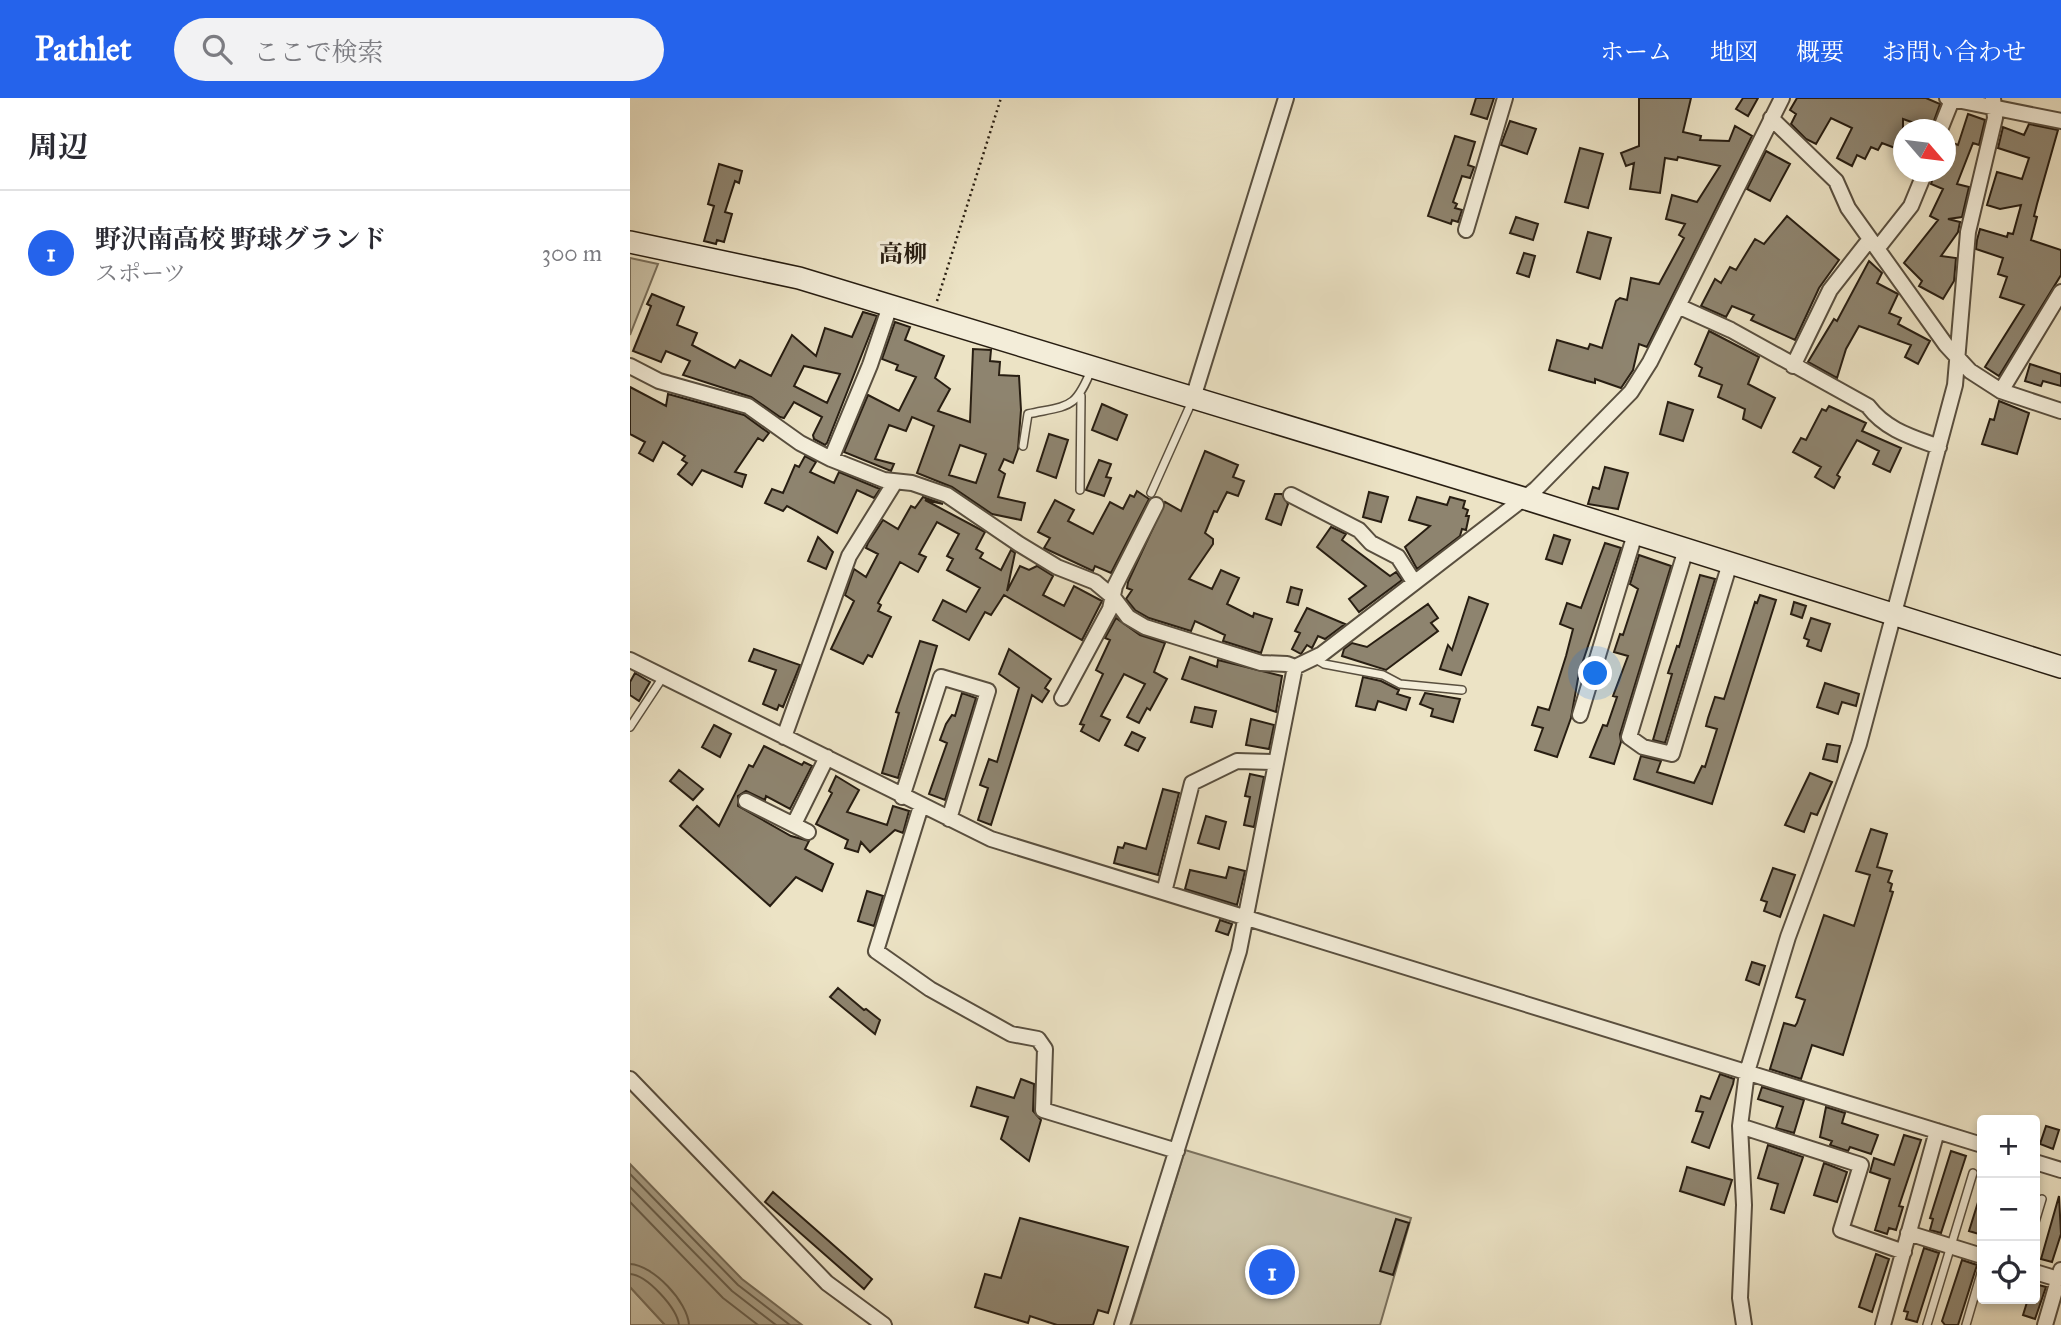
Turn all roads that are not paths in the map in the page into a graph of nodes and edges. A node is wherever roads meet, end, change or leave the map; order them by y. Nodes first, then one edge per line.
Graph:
1 (1286, 98) edge
2 (1505, 98) edge
3 (1782, 98) edge
4 (1950, 99) edge
5 (1993, 103) edge
6 (1771, 118) junction
7 (1944, 119) edge
8 (2061, 121) edge
9 (1921, 182) edge
10 (1466, 230) dead end
11 (630, 242) edge
12 (1874, 244) junction
13 (2061, 292) edge
14 (890, 306) junction
15 (1678, 306) junction
16 (1958, 359) junction
17 (630, 366) edge
18 (1793, 366) junction
19 (1093, 368) junction
20 (2001, 391) junction
21 (1081, 396) junction
22 (1193, 398) junction
23 (2061, 411) edge
24 (1023, 446) dead end
25 (1939, 447) junction
26 (831, 458) junction
27 (895, 482) junction
28 (1080, 490) dead end
29 (1291, 495) dead end
30 (1522, 498) junction
31 (1154, 499) joint
32 (1636, 534) junction
33 (1686, 549) junction
34 (1730, 563) junction
35 (1414, 582) junction
36 (1113, 597) junction
37 (1894, 615) junction
38 (1314, 658) junction
39 (630, 660) edge
40 (1295, 667) junction
41 (2061, 667) edge
42 (663, 677) junction
43 (1462, 690) dead end
44 (1062, 698) dead end
45 (1580, 715) dead end
46 (630, 727) edge
47 (784, 737) junction
48 (827, 757) junction
49 (1274, 762) junction
50 (902, 797) junction
51 (746, 801) dead end
52 (921, 806) junction
53 (949, 819) junction
54 (794, 824) junction
55 (808, 832) dead end
56 (1164, 892) junction
57 (1247, 918) junction
58 (1747, 1072) junction
59 (630, 1080) edge
60 (1740, 1126) junction
61 (1937, 1131) junction
62 (1977, 1143) edge
63 (1177, 1151) junction
64 (2040, 1164) edge
65 (2061, 1170) edge
66 (1973, 1173) dead end
67 (2042, 1199) dead end
68 (2040, 1206) edge
69 (1908, 1233) junction
70 (1950, 1246) junction
71 (1904, 1252) junction
72 (1977, 1254) edge
73 (2040, 1273) edge
74 (2060, 1275) edge
75 (1977, 1287) edge
76 (884, 1325) edge
77 (1122, 1325) edge
78 (1744, 1325) edge
79 (1883, 1325) edge
80 (1927, 1325) edge
81 (1966, 1325) edge
82 (2045, 1325) edge

1 - 22 street
2 - 10 street
3 - 6 street
4 - 5 street
4 - 7 street
5 - 8 street
5 - 16 street
6 - 12 street
6 - 15 street
9 - 12 street
11 - 14 street
12 - 16 street
12 - 18 street
13 - 20 street
14 - 19 street
14 - 26 street
15 - 18 street
15 - 30 street
16 - 20 street
16 - 25 street
17 - 26 street
18 - 25 street
19 - 21 lane
19 - 22 street
20 - 23 street
21 - 24 lane
21 - 28 lane
22 - 30 street
22 - 31 lane
25 - 37 street
26 - 27 street
27 - 36 street
27 - 47 street
29 - 35 street
30 - 32 street
30 - 35 street
31 - 36 street
32 - 33 street
32 - 45 street
33 - 34 street
33 - 34 street
34 - 37 street
35 - 38 street
36 - 40 street
36 - 44 street
37 - 41 street
37 - 58 street
38 - 40 street
38 - 43 lane
39 - 42 street
40 - 49 street
42 - 46 lane
42 - 47 street
47 - 48 street
48 - 50 street
48 - 54 street
49 - 56 street
49 - 57 street
50 - 52 street
50 - 53 street
51 - 54 street
52 - 53 street
52 - 63 street
53 - 56 street
54 - 55 street
56 - 57 street
57 - 58 street
57 - 63 street
58 - 60 street
58 - 61 street
59 - 76 street
60 - 71 street
60 - 78 street
61 - 62 street
61 - 69 street
63 - 77 street
64 - 65 street
66 - 70 lane
67 - 68 lane
69 - 70 street
69 - 71 street
70 - 72 street
70 - 80 lane
71 - 79 street
73 - 74 street
74 - 82 street
75 - 81 lane

